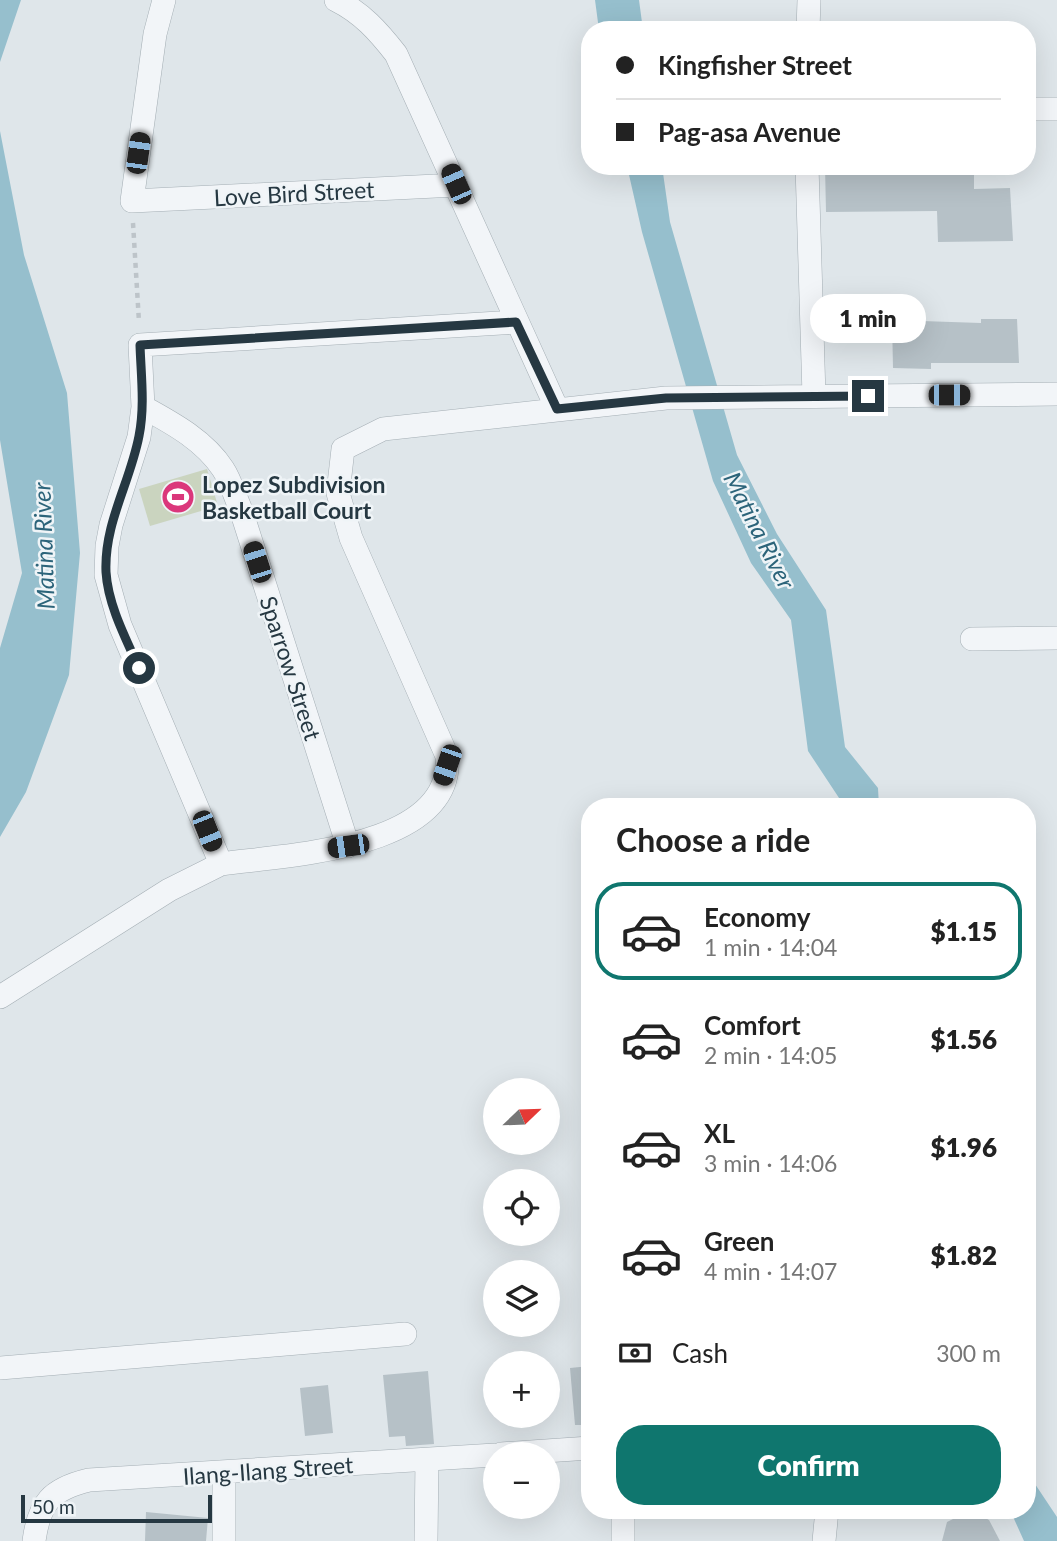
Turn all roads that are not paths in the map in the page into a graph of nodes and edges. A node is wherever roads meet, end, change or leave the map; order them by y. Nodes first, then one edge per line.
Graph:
1 (164, 0) edge
2 (336, 0) edge
3 (809, 0) edge
4 (808, 21) edge
5 (1036, 109) edge
6 (1057, 109) edge
7 (807, 175) edge
8 (456, 184) junction
9 (516, 322) junction
10 (1057, 394) edge
11 (814, 396) junction
12 (143, 407) junction
13 (557, 409) junction
14 (1057, 638) edge
15 (972, 639) dead end
16 (348, 846) junction
17 (217, 866) junction
18 (0, 997) edge
19 (405, 1334) dead end
20 (0, 1368) edge
21 (581, 1449) edge
22 (560, 1450) edge
23 (483, 1456) edge
24 (426, 1460) junction
25 (225, 1474) junction
26 (623, 1519) edge
27 (826, 1519) edge
28 (34, 1541) edge
29 (224, 1541) edge
30 (426, 1541) edge
31 (623, 1541) edge
32 (824, 1541) edge

1 - 8 street, Love Bird Street
2 - 8 street
3 - 4 street
5 - 6 street
7 - 11 street
8 - 9 street
9 - 12 street
9 - 13 street
10 - 11 street
11 - 13 street
12 - 16 street, Sparrow Street
12 - 17 street
13 - 16 street
14 - 15 street
16 - 17 street
17 - 18 street
19 - 20 street
21 - 22 street
23 - 24 street, Ilang-Ilang Street
24 - 25 street, Ilang-Ilang Street
24 - 30 street
25 - 28 street, Ilang-Ilang Street
25 - 29 street
26 - 31 street
27 - 32 street

